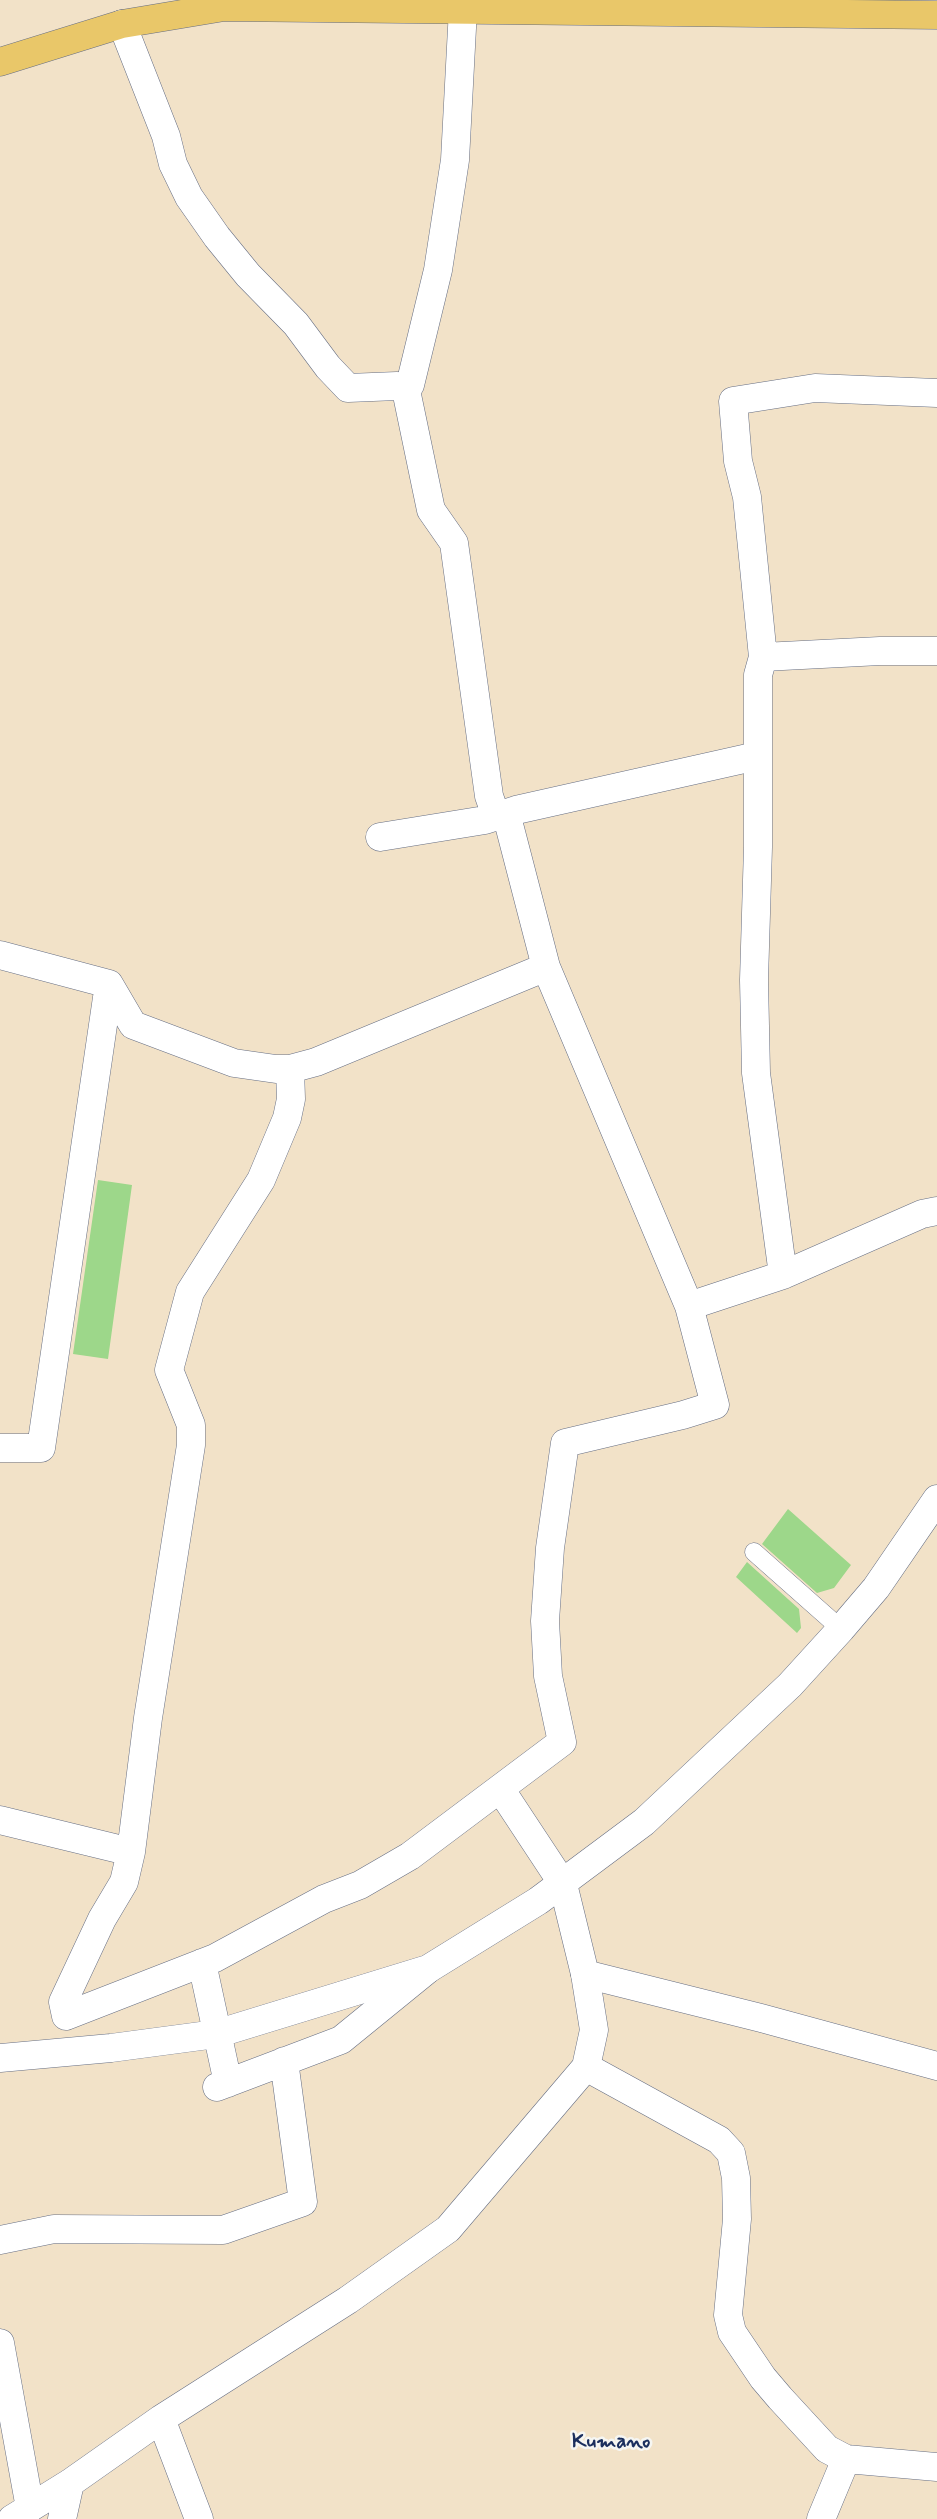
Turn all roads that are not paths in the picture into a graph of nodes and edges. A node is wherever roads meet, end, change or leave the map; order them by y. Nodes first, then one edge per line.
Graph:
1 (223, 3) edge
2 (398, 4) edge
3 (463, 9) junction
4 (937, 15) edge
5 (122, 24) junction
6 (0, 62) edge
7 (406, 390) junction
8 (937, 393) edge
9 (937, 651) edge
10 (764, 658) junction
11 (757, 756) junction
12 (501, 814) junction
13 (380, 837) dead end
14 (0, 956) edge
15 (546, 967) junction
16 (109, 984) junction
17 (290, 1069) junction
18 (937, 1211) edge
19 (783, 1275) junction
20 (689, 1306) junction
21 (0, 1448) edge
22 (937, 1499) edge
23 (754, 1552) dead end
24 (841, 1629) junction
25 (501, 1790) junction
26 (0, 1820) edge
27 (131, 1852) junction
28 (563, 1884) junction
29 (202, 1963) junction
30 (428, 1969) junction
31 (586, 1974) junction
32 (216, 2034) junction
33 (0, 2058) edge
34 (284, 2061) junction
35 (937, 2066) edge
36 (586, 2067) junction
37 (0, 2240) edge
38 (0, 2344) edge
39 (161, 2418) junction
40 (846, 2459) junction
41 (937, 2467) edge
42 (70, 2483) junction
43 (21, 2513) edge
44 (62, 2519) edge
45 (199, 2519) edge
46 (821, 2519) edge

1 - 2 highway
1 - 5 highway
2 - 3 highway
3 - 4 highway
3 - 7 street
5 - 6 highway
5 - 7 street
7 - 12 street
8 - 10 street
9 - 10 street
10 - 11 street
11 - 12 street
11 - 19 street
12 - 13 street
12 - 15 street
14 - 16 street
15 - 17 street
15 - 20 street
16 - 17 street
16 - 21 street
17 - 27 street
18 - 19 street
19 - 20 street
20 - 25 street
22 - 24 street
23 - 24 lane
24 - 28 street
25 - 28 street
25 - 29 street
26 - 27 street
27 - 29 street
28 - 30 street
28 - 31 street
29 - 32 street
30 - 32 street
30 - 34 street
31 - 35 street
31 - 36 street
32 - 33 street
32 - 34 street
34 - 37 street
36 - 39 street
36 - 40 street
38 - 43 street
39 - 42 street
39 - 45 street
40 - 41 street
40 - 46 street
42 - 43 street
42 - 44 street

